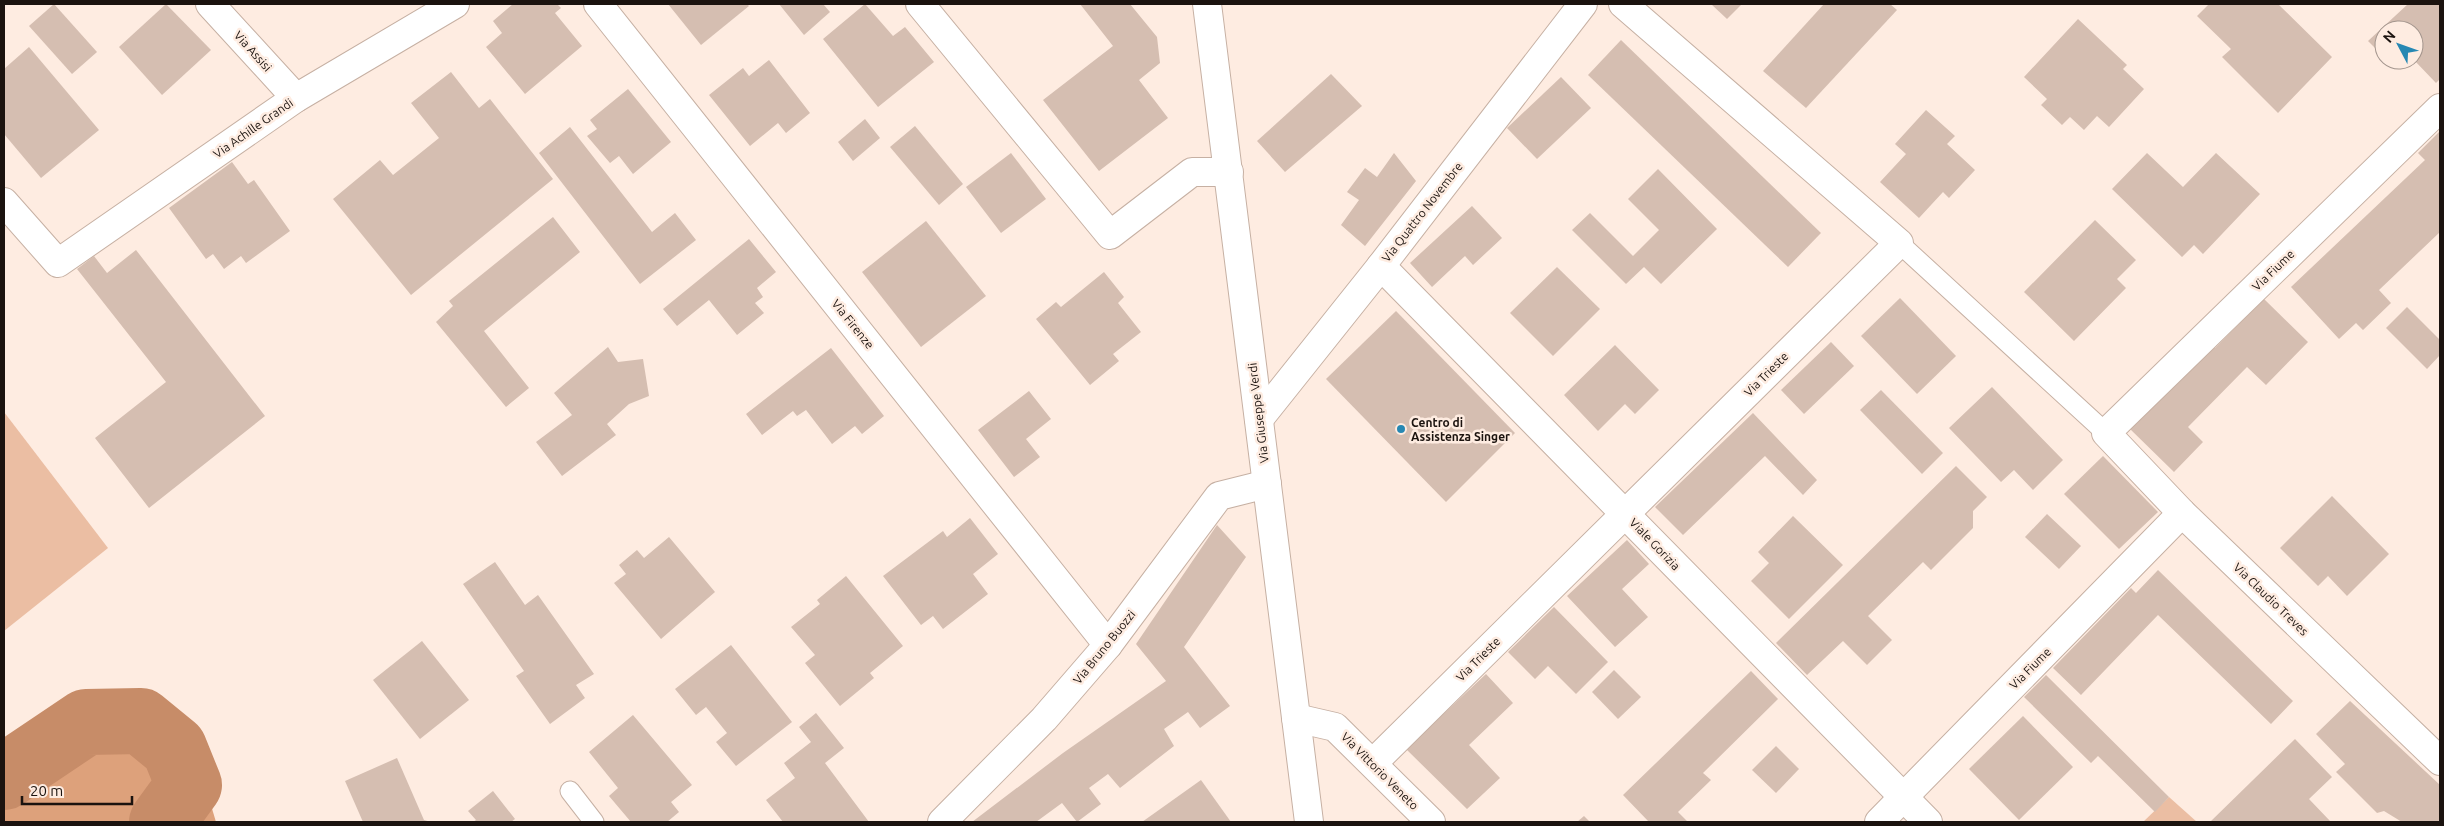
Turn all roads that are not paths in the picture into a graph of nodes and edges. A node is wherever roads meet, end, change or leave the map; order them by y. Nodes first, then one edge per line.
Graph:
1 (210, 4) edge
2 (455, 4) edge
3 (598, 4) edge
4 (920, 4) edge
5 (1207, 4) edge
6 (1582, 4) edge
7 (1624, 4) edge
8 (296, 98) junction
9 (2440, 108) edge
10 (1229, 172) junction
11 (4, 202) edge
12 (1899, 243) junction
13 (1381, 266) junction
14 (1259, 419) junction
15 (2106, 433) junction
16 (1266, 484) junction
17 (2182, 513) junction
18 (1625, 514) junction
19 (1108, 645) junction
20 (1296, 718) junction
21 (2440, 761) edge
22 (1373, 763) junction
23 (570, 790) dead end
24 (1903, 797) junction
25 (594, 822) edge
26 (942, 822) edge
27 (1309, 822) edge
28 (1431, 822) edge
29 (1878, 822) edge
30 (1928, 822) edge

1 - 8 street, Via Assisi
2 - 8 street, Via Achille Grandi
3 - 19 street, Via Firenze
4 - 10 street
5 - 10 street, Via Giuseppe Verdi
6 - 13 street, Via Quattro Novembre
7 - 12 street
8 - 11 street, Via Achille Grandi
9 - 15 street, Via Fiume
10 - 14 street, Via Giuseppe Verdi
12 - 15 lane
12 - 18 street, Via Trieste
13 - 14 street, Via Quattro Novembre
13 - 18 street, Viale Gorizia
14 - 16 street, Via Giuseppe Verdi
15 - 17 street, Via Claudio Treves
16 - 19 street, Via Bruno Buozzi
16 - 20 street, Via Giuseppe Verdi
17 - 21 street, Via Claudio Treves
17 - 24 street, Via Fiume
18 - 22 street, Via Trieste
18 - 24 street, Viale Gorizia
19 - 26 street, Via Bruno Buozzi
20 - 22 street, Via Vittorio Veneto
20 - 27 street, Via Giuseppe Verdi
22 - 28 street, Via Vittorio Veneto
23 - 25 lane
24 - 29 street, Via Fiume
24 - 30 street, Viale Gorizia

